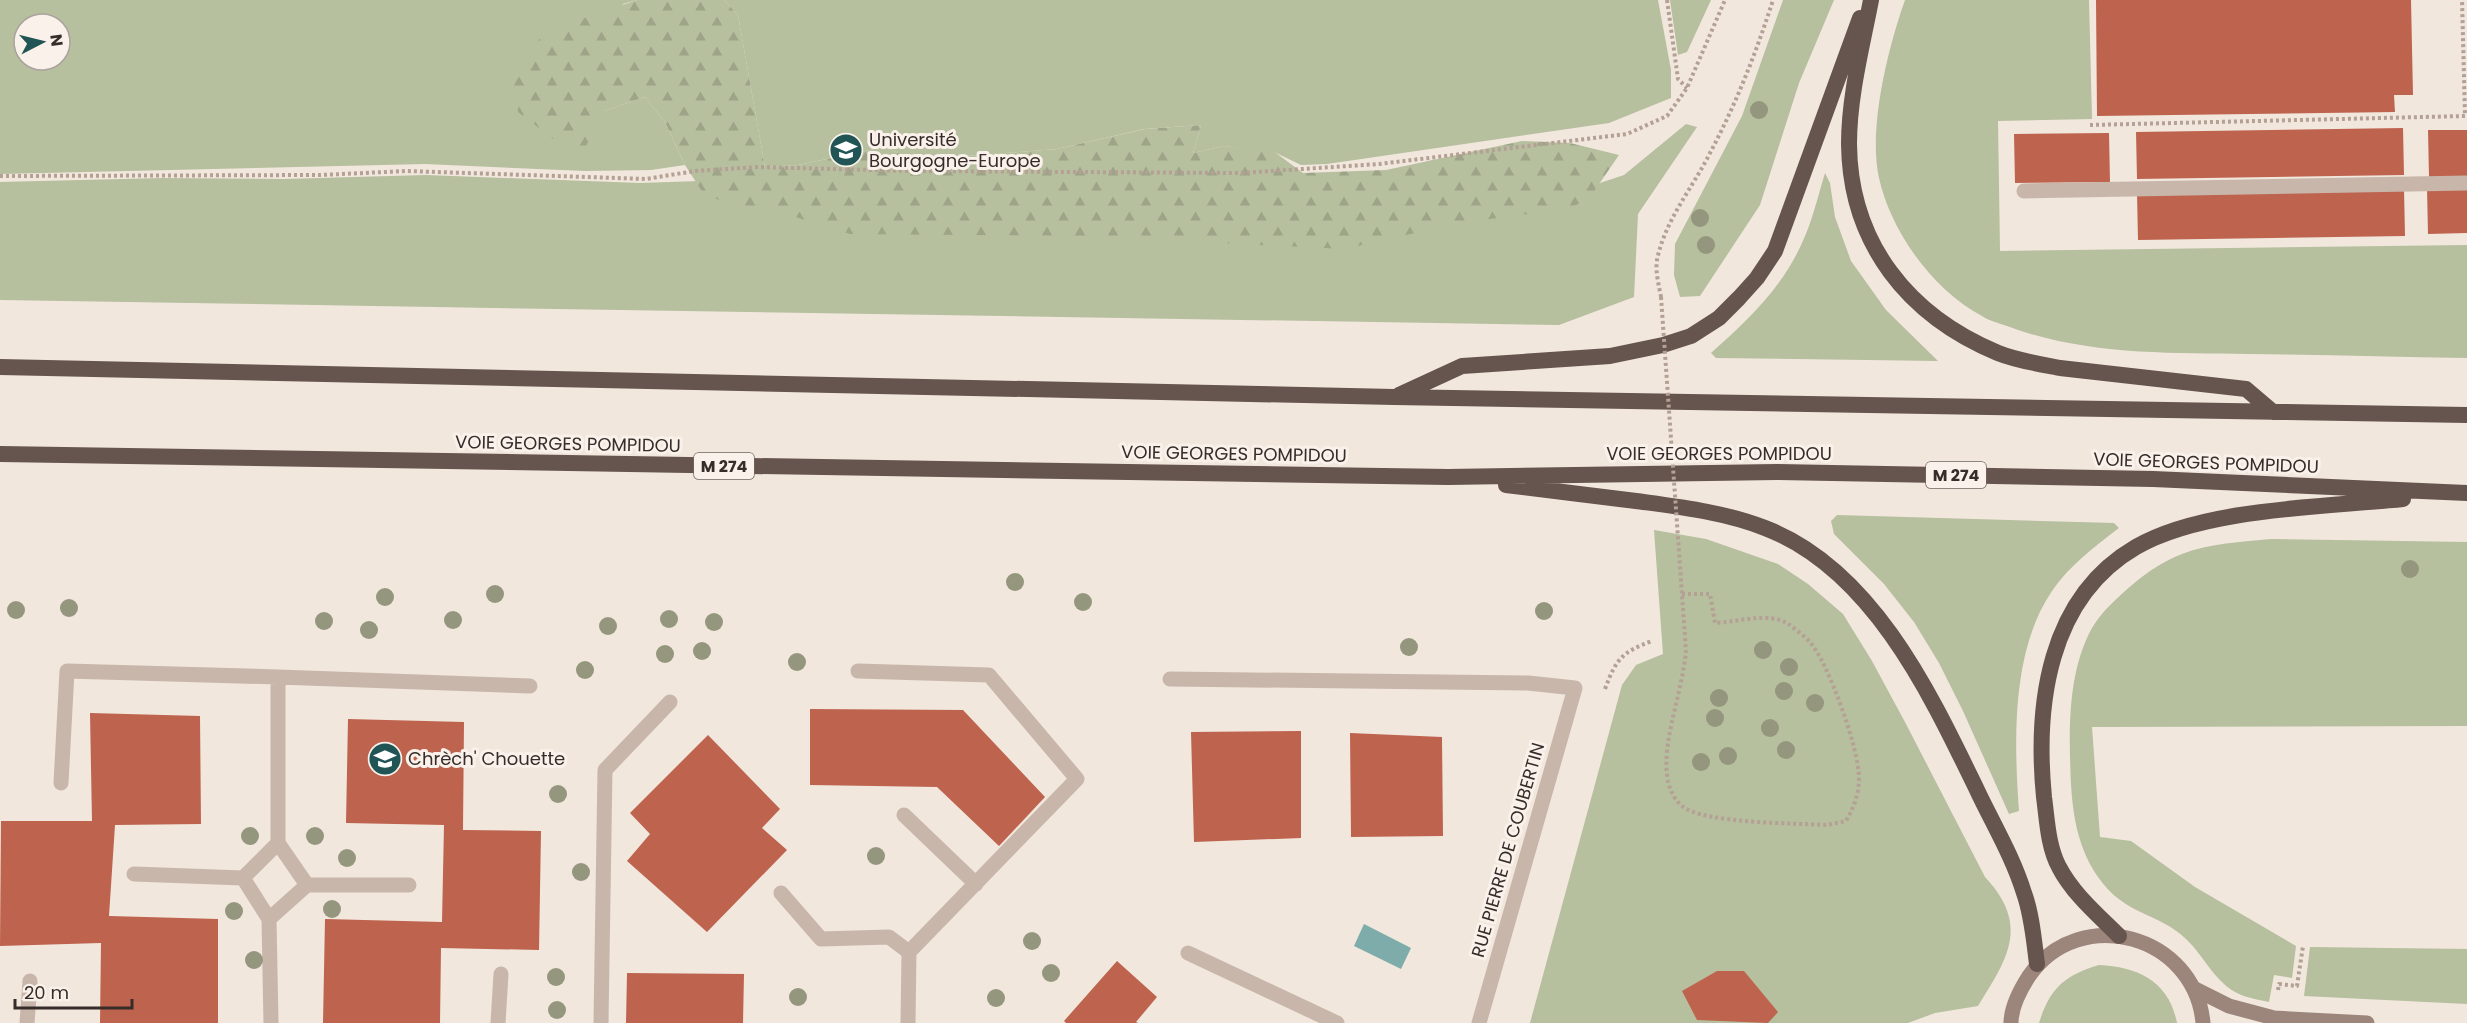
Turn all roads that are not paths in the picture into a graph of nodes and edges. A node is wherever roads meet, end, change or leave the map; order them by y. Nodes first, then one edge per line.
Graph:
1 (1866, 0) edge
2 (1871, 0) edge
3 (2467, 183) edge
4 (2024, 191) dead end
5 (0, 367) edge
6 (1394, 397) junction
7 (2273, 412) junction
8 (2467, 415) edge
9 (0, 454) edge
10 (1448, 477) junction
11 (2465, 493) edge
12 (858, 671) dead end
13 (278, 677) junction
14 (1170, 679) dead end
15 (530, 686) dead end
16 (670, 702) dead end
17 (61, 783) dead end
18 (904, 815) dead end
19 (278, 843) junction
20 (134, 874) dead end
21 (243, 878) junction
22 (976, 884) junction
23 (307, 885) junction
24 (409, 885) dead end
25 (781, 893) dead end
26 (269, 919) junction
27 (2119, 936) junction
28 (909, 952) junction
29 (1188, 953) dead end
30 (2037, 964) junction
31 (501, 974) dead end
32 (30, 981) dead end
33 (2195, 989) junction
34 (2008, 1022) edge
35 (27, 1023) edge
36 (271, 1023) edge
37 (498, 1023) edge
38 (601, 1023) edge
39 (908, 1023) edge
40 (1337, 1023) edge
41 (1479, 1023) edge
42 (2203, 1023) edge
43 (2367, 1023) edge

1 - 6 highway
2 - 7 highway
3 - 4 street
5 - 6 highway
6 - 7 highway
7 - 8 highway
9 - 10 highway, VOIE GEORGES POMPIDOU / M 274
10 - 11 highway, VOIE GEORGES POMPIDOU / M 274
10 - 30 highway
11 - 27 highway
12 - 22 street
13 - 15 street
13 - 17 street
13 - 19 street
14 - 41 street, RUE PIERRE DE COUBERTIN
16 - 38 street
18 - 22 street
19 - 21 street
19 - 23 street
20 - 21 street
21 - 26 street
22 - 28 street
23 - 24 street
23 - 26 street
25 - 28 street
26 - 36 street
27 - 30 main road
27 - 33 main road
28 - 39 street
29 - 40 street
30 - 34 main road
31 - 37 street
32 - 35 street
33 - 42 main road
33 - 43 main road

